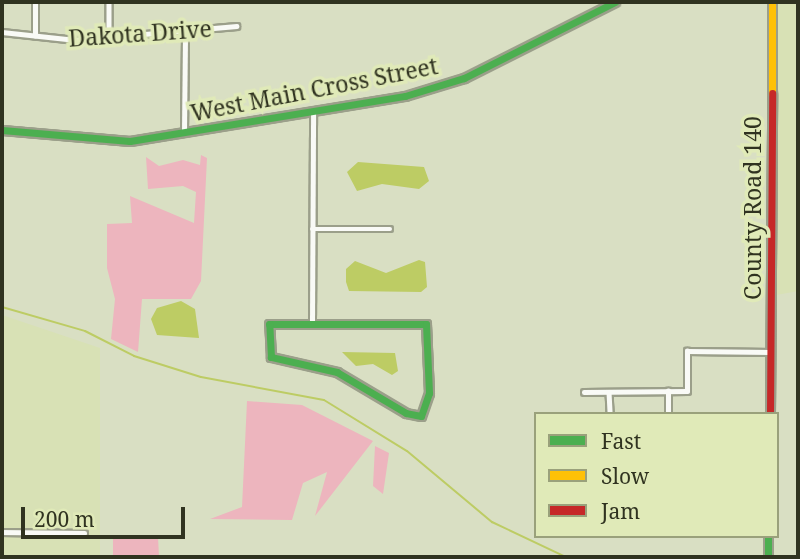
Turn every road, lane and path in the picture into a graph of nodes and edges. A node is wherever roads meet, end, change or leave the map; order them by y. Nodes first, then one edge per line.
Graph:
1 (35, 2) edge
2 (109, 2) edge
3 (615, 2) edge
4 (772, 2) edge
5 (236, 26) dead end
6 (185, 30) junction
7 (2, 32) edge
8 (35, 36) junction
9 (109, 37) junction
10 (313, 112) junction
11 (2, 130) edge
12 (184, 133) junction
13 (312, 229) junction
14 (390, 229) dead end
15 (312, 323) junction
16 (771, 352) junction
17 (668, 391) junction
18 (584, 392) dead end
19 (609, 392) junction
20 (610, 412) edge
21 (668, 412) edge
22 (770, 412) edge
23 (2, 532) edge
24 (84, 533) dead end
25 (768, 538) edge
26 (768, 557) edge

1 - 8 street
2 - 9 street
3 - 10 street, West Main Cross Street
4 - 16 street, County Road 140
5 - 6 street, Dakota Drive
6 - 9 street, Dakota Drive
6 - 12 street
7 - 8 street, Dakota Drive
8 - 9 street, Dakota Drive
10 - 12 street, West Main Cross Street
10 - 13 street
11 - 12 street, West Main Cross Street
13 - 14 street
13 - 15 street
15 - 15 street
16 - 17 street
16 - 22 street, County Road 140
17 - 19 street
17 - 21 street
18 - 19 street
19 - 20 street
23 - 24 street
25 - 26 street

